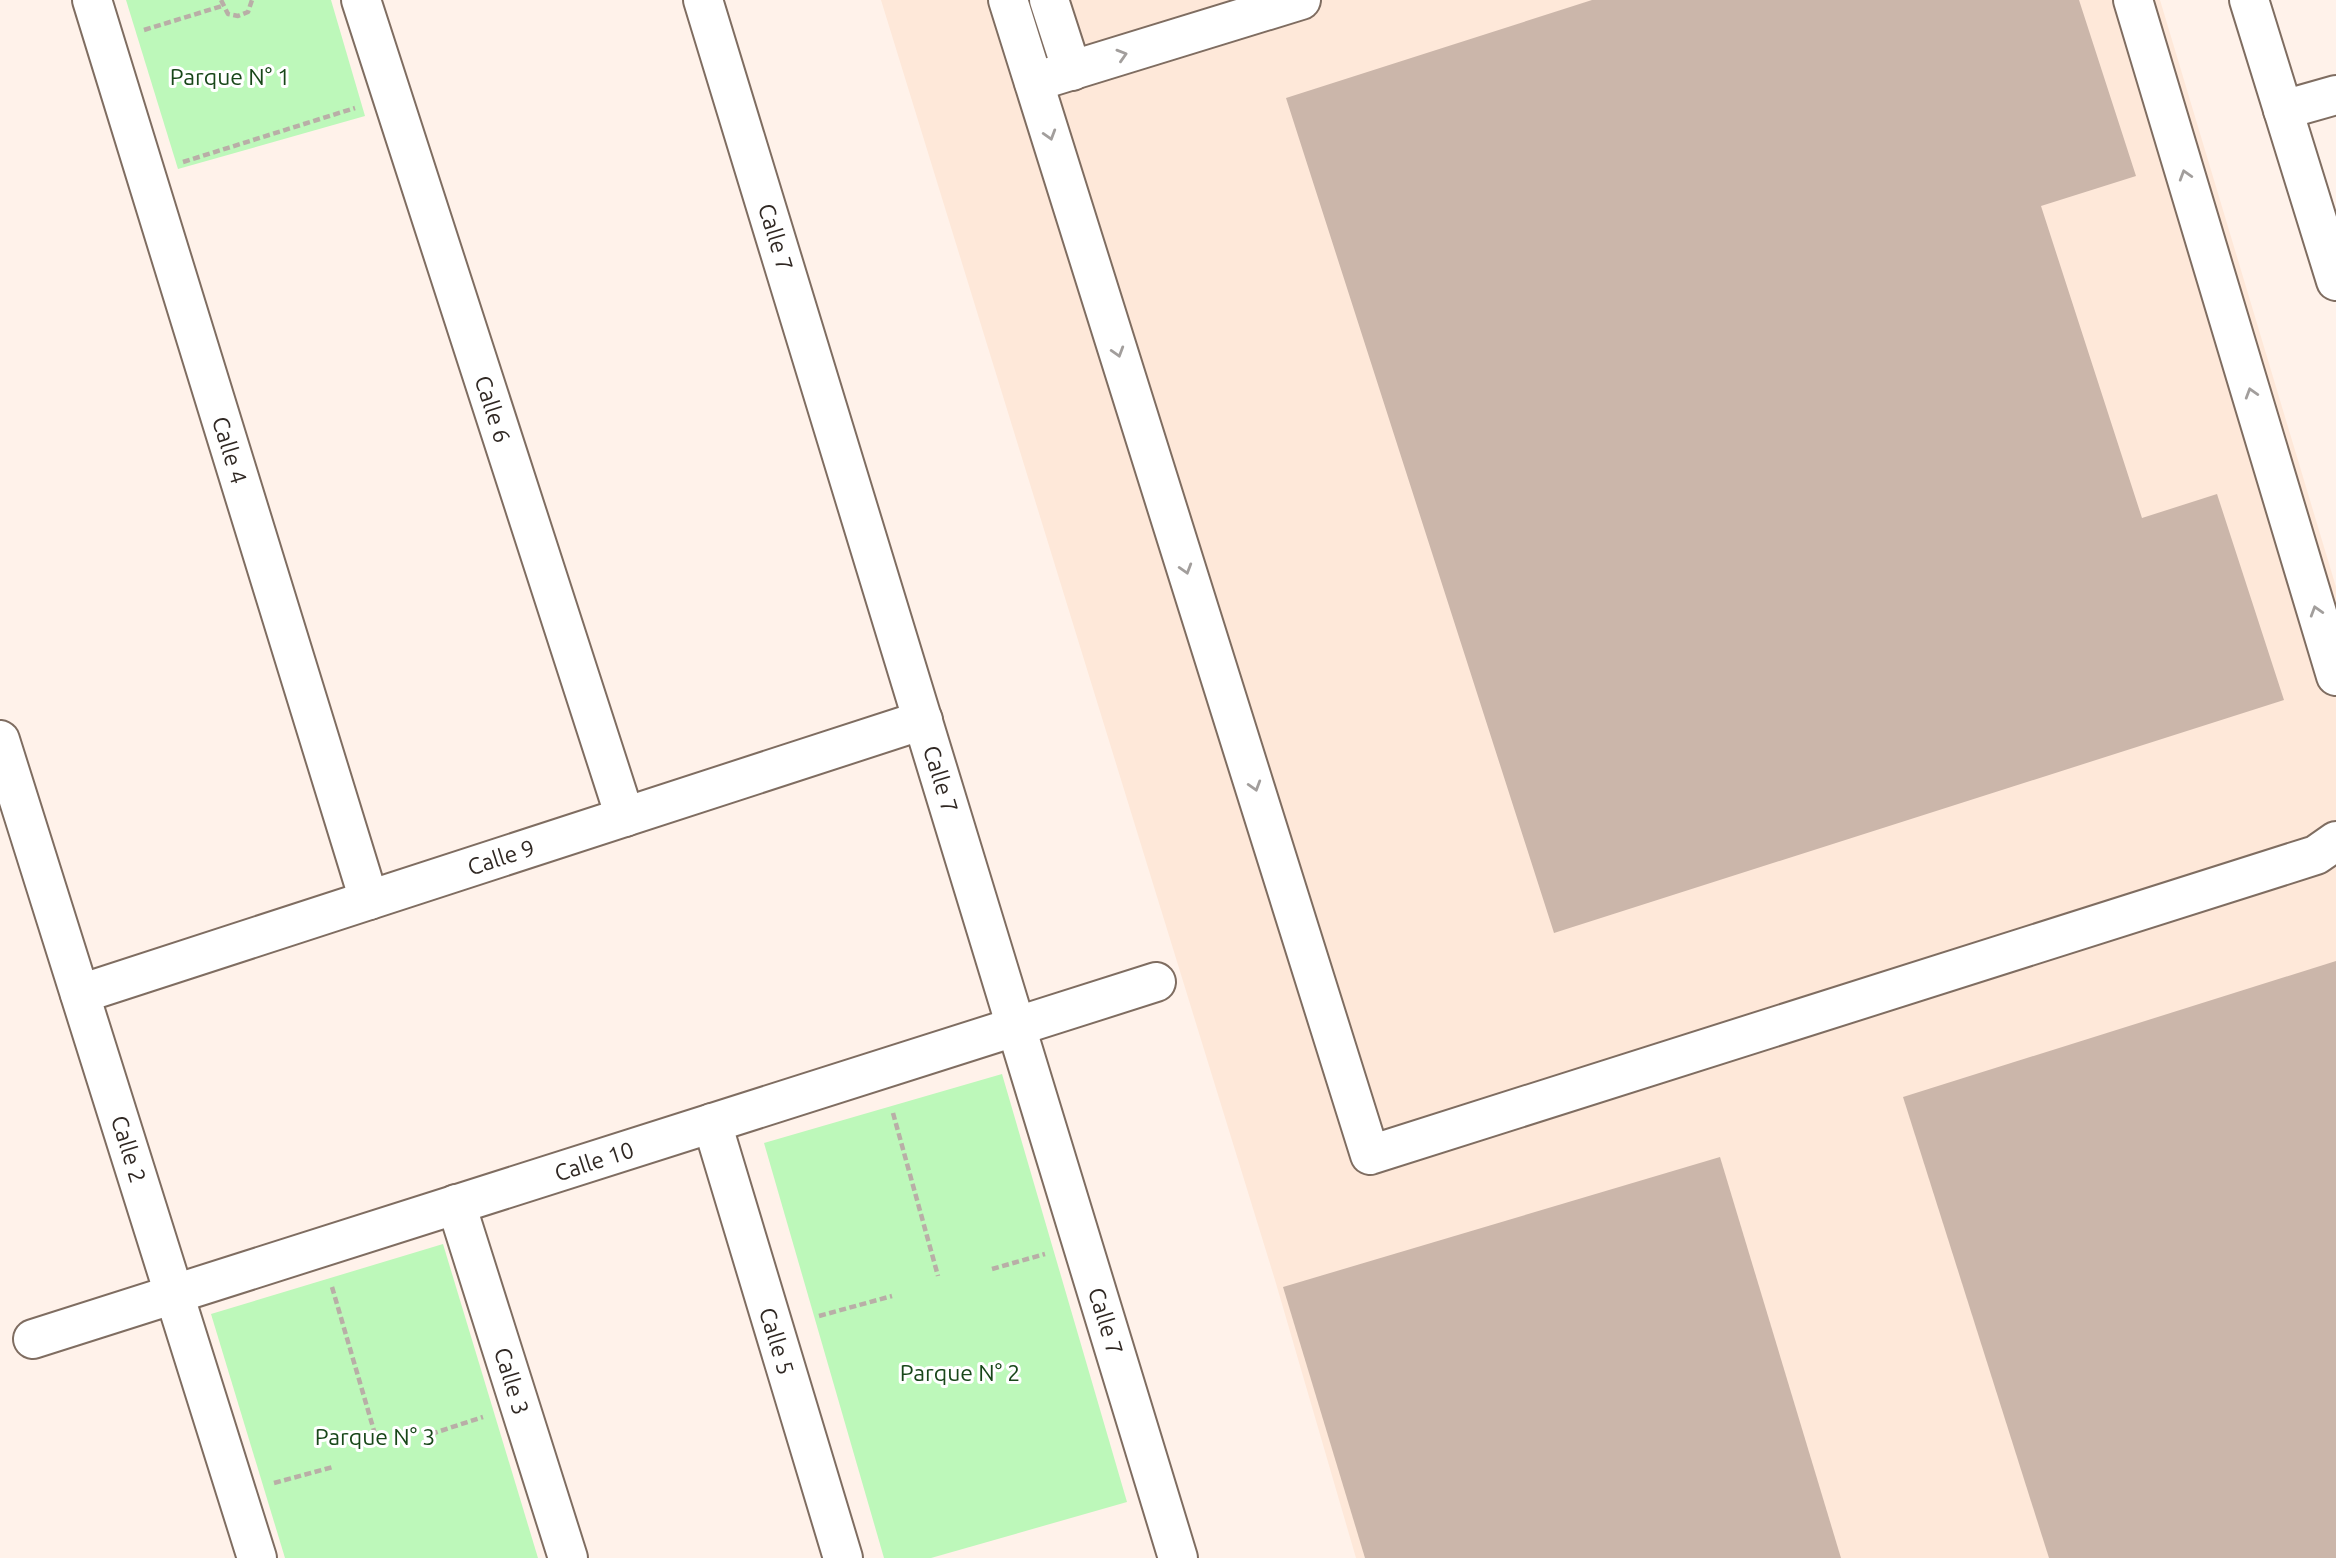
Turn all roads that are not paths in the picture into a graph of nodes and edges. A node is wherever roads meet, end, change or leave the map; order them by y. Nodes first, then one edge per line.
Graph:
1 (92, 0) edge
2 (361, 0) edge
3 (704, 0) edge
4 (1008, 0) edge
5 (1049, 0) edge
6 (1301, 0) edge
7 (2133, 0) edge
8 (2249, 0) edge
9 (1072, 71) junction
10 (1034, 82) junction
11 (2336, 95) edge
12 (2283, 110) junction
13 (2336, 281) edge
14 (2336, 676) edge
15 (923, 720) junction
16 (0, 740) edge
17 (625, 817) junction
18 (2336, 841) edge
19 (369, 900) junction
20 (1156, 982) dead end
21 (80, 994) junction
22 (1016, 1026) junction
23 (712, 1123) junction
24 (457, 1204) junction
25 (174, 1294) junction
26 (33, 1339) dead end
27 (257, 1558) edge
28 (568, 1558) edge
29 (843, 1558) edge
30 (1178, 1558) edge

1 - 19 street, Calle 4
2 - 17 street, Calle 6
3 - 15 street, Calle 7
4 - 10 street
5 - 9 street
9 -> 6 street
14 -> 7 street
8 - 12 street
9 - 10 street
10 -> 18 street
11 - 12 street
12 - 13 street
15 - 17 street, Calle 9
15 - 22 street, Calle 7
16 - 21 street, Calle 2
17 - 19 street, Calle 9
19 - 21 street, Calle 9
20 - 22 street, Calle 10
21 - 25 street, Calle 2
22 - 23 street, Calle 10
22 - 30 street, Calle 7
23 - 24 street, Calle 10
23 - 29 street, Calle 5
24 - 25 street, Calle 10
24 - 28 street, Calle 3
25 - 26 street, Calle 10
25 - 27 street, Calle 2

